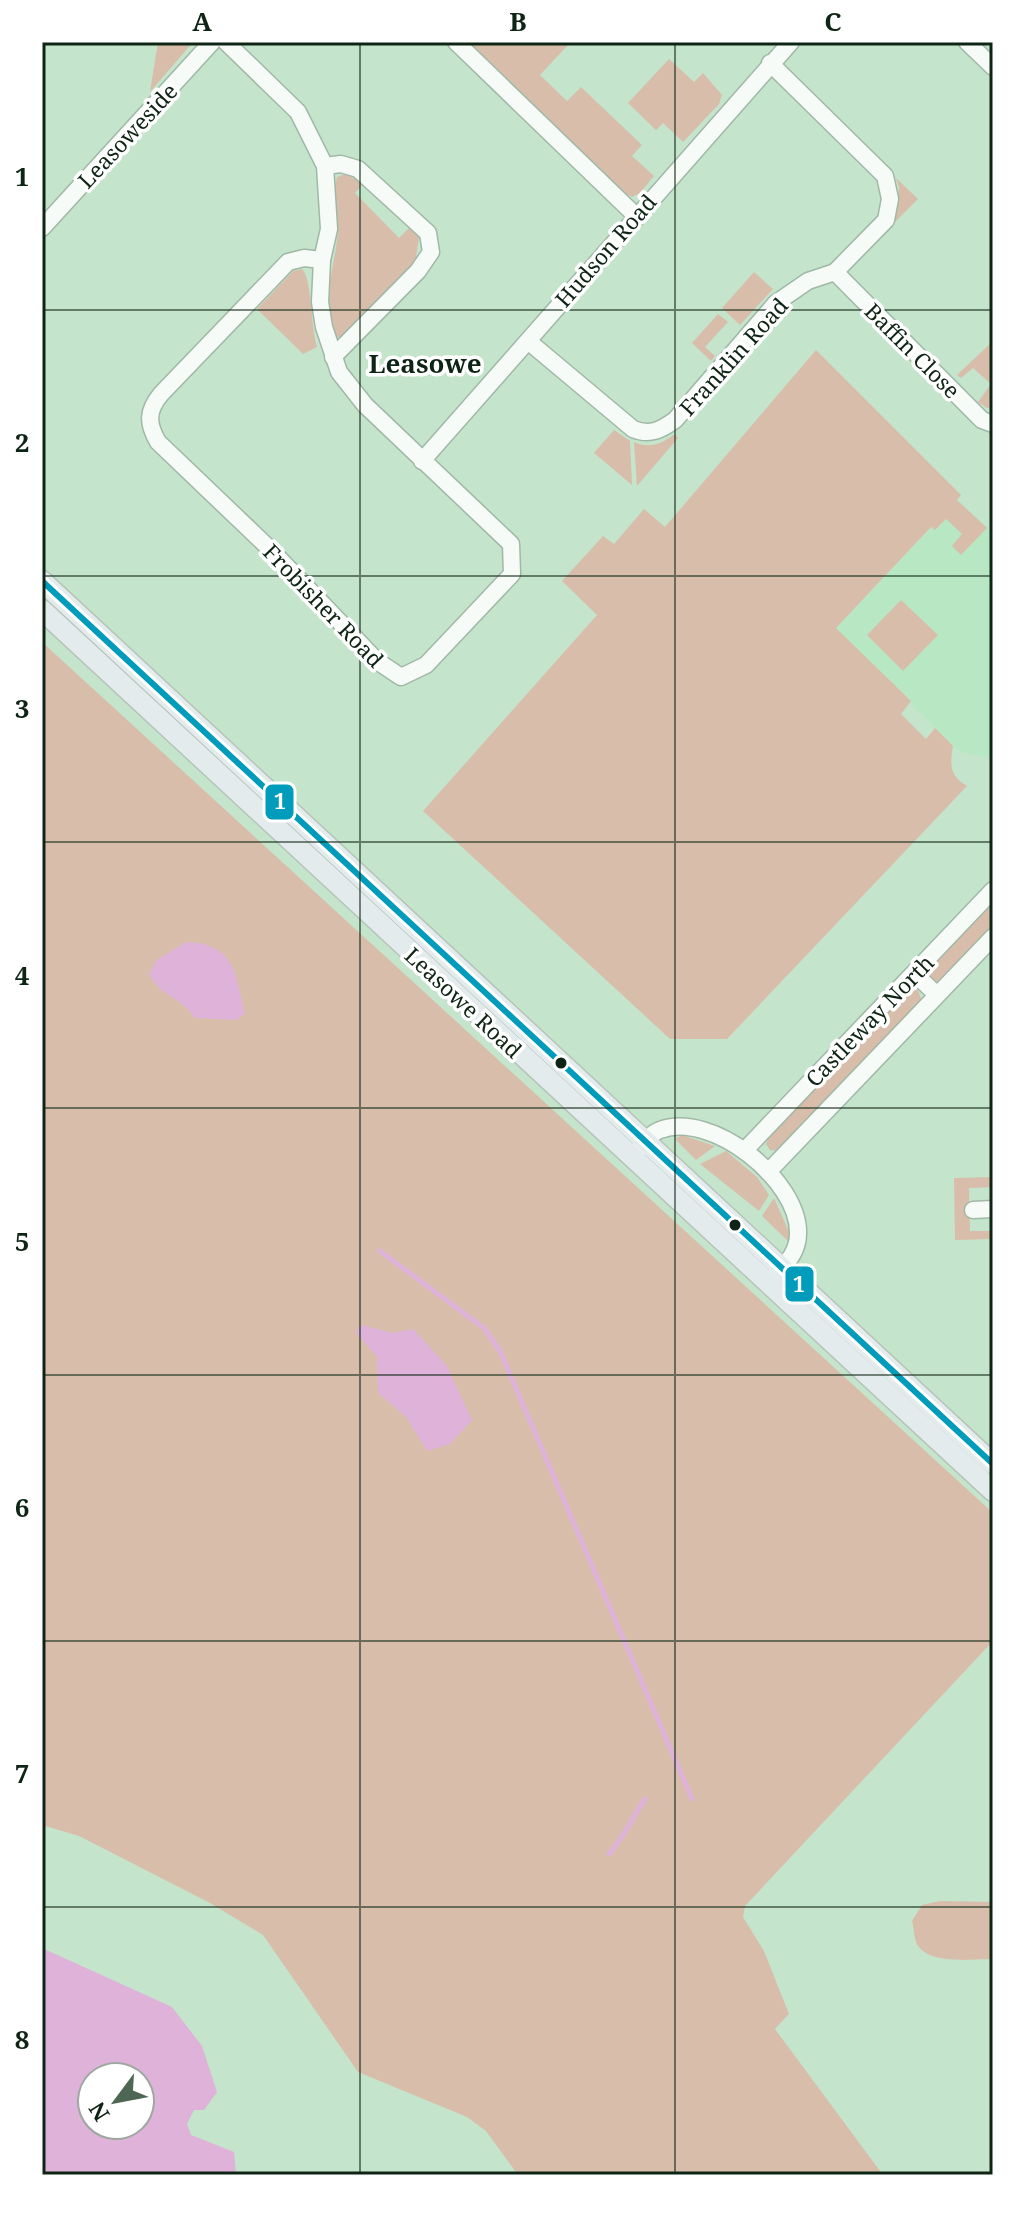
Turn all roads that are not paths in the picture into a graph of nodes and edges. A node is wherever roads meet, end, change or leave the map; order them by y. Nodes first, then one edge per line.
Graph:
1 (212, 42) edge
2 (226, 42) edge
3 (456, 42) edge
4 (791, 42) edge
5 (967, 42) edge
6 (770, 63) junction
7 (993, 67) edge
8 (325, 166) junction
9 (635, 215) junction
10 (42, 228) edge
11 (322, 260) junction
12 (835, 272) junction
13 (528, 341) junction
14 (333, 357) junction
15 (993, 424) edge
16 (422, 461) junction
17 (42, 581) edge
18 (42, 610) edge
19 (993, 890) edge
20 (993, 937) edge
21 (914, 973) junction
22 (937, 995) junction
23 (646, 1141) junction
24 (745, 1150) junction
25 (632, 1157) junction
26 (768, 1172) junction
27 (993, 1209) edge
28 (973, 1210) dead end
29 (783, 1268) junction
30 (768, 1283) junction
31 (993, 1464) edge
32 (993, 1491) edge

1 - 10 street, Leasoweside
2 - 8 street
3 - 9 street
4 - 6 street, Hudson Road
5 - 7 street
6 - 9 street, Hudson Road
6 - 12 street, Franklin Road
8 - 11 street
8 - 14 street
9 - 13 street, Hudson Road
11 - 14 street, Frobisher Road
11 - 16 street, Frobisher Road
12 - 13 street, Franklin Road
12 - 15 street, Baffin Close
13 - 16 street, Hudson Road
14 - 16 street, Frobisher Road
17 - 23 main road, Leasowe Road
18 - 25 main road, Leasowe Road
19 - 21 street, Castleway North
20 - 22 street, Castleway North
21 - 22 street
21 - 24 street, Castleway North
22 - 26 street, Castleway North
23 - 24 street
23 - 25 street
23 - 29 main road, Leasowe Road
24 - 26 street
25 - 30 main road, Leasowe Road
26 - 29 street
27 - 28 street
29 - 30 street
29 - 31 main road, Leasowe Road
30 - 32 main road, Leasowe Road

